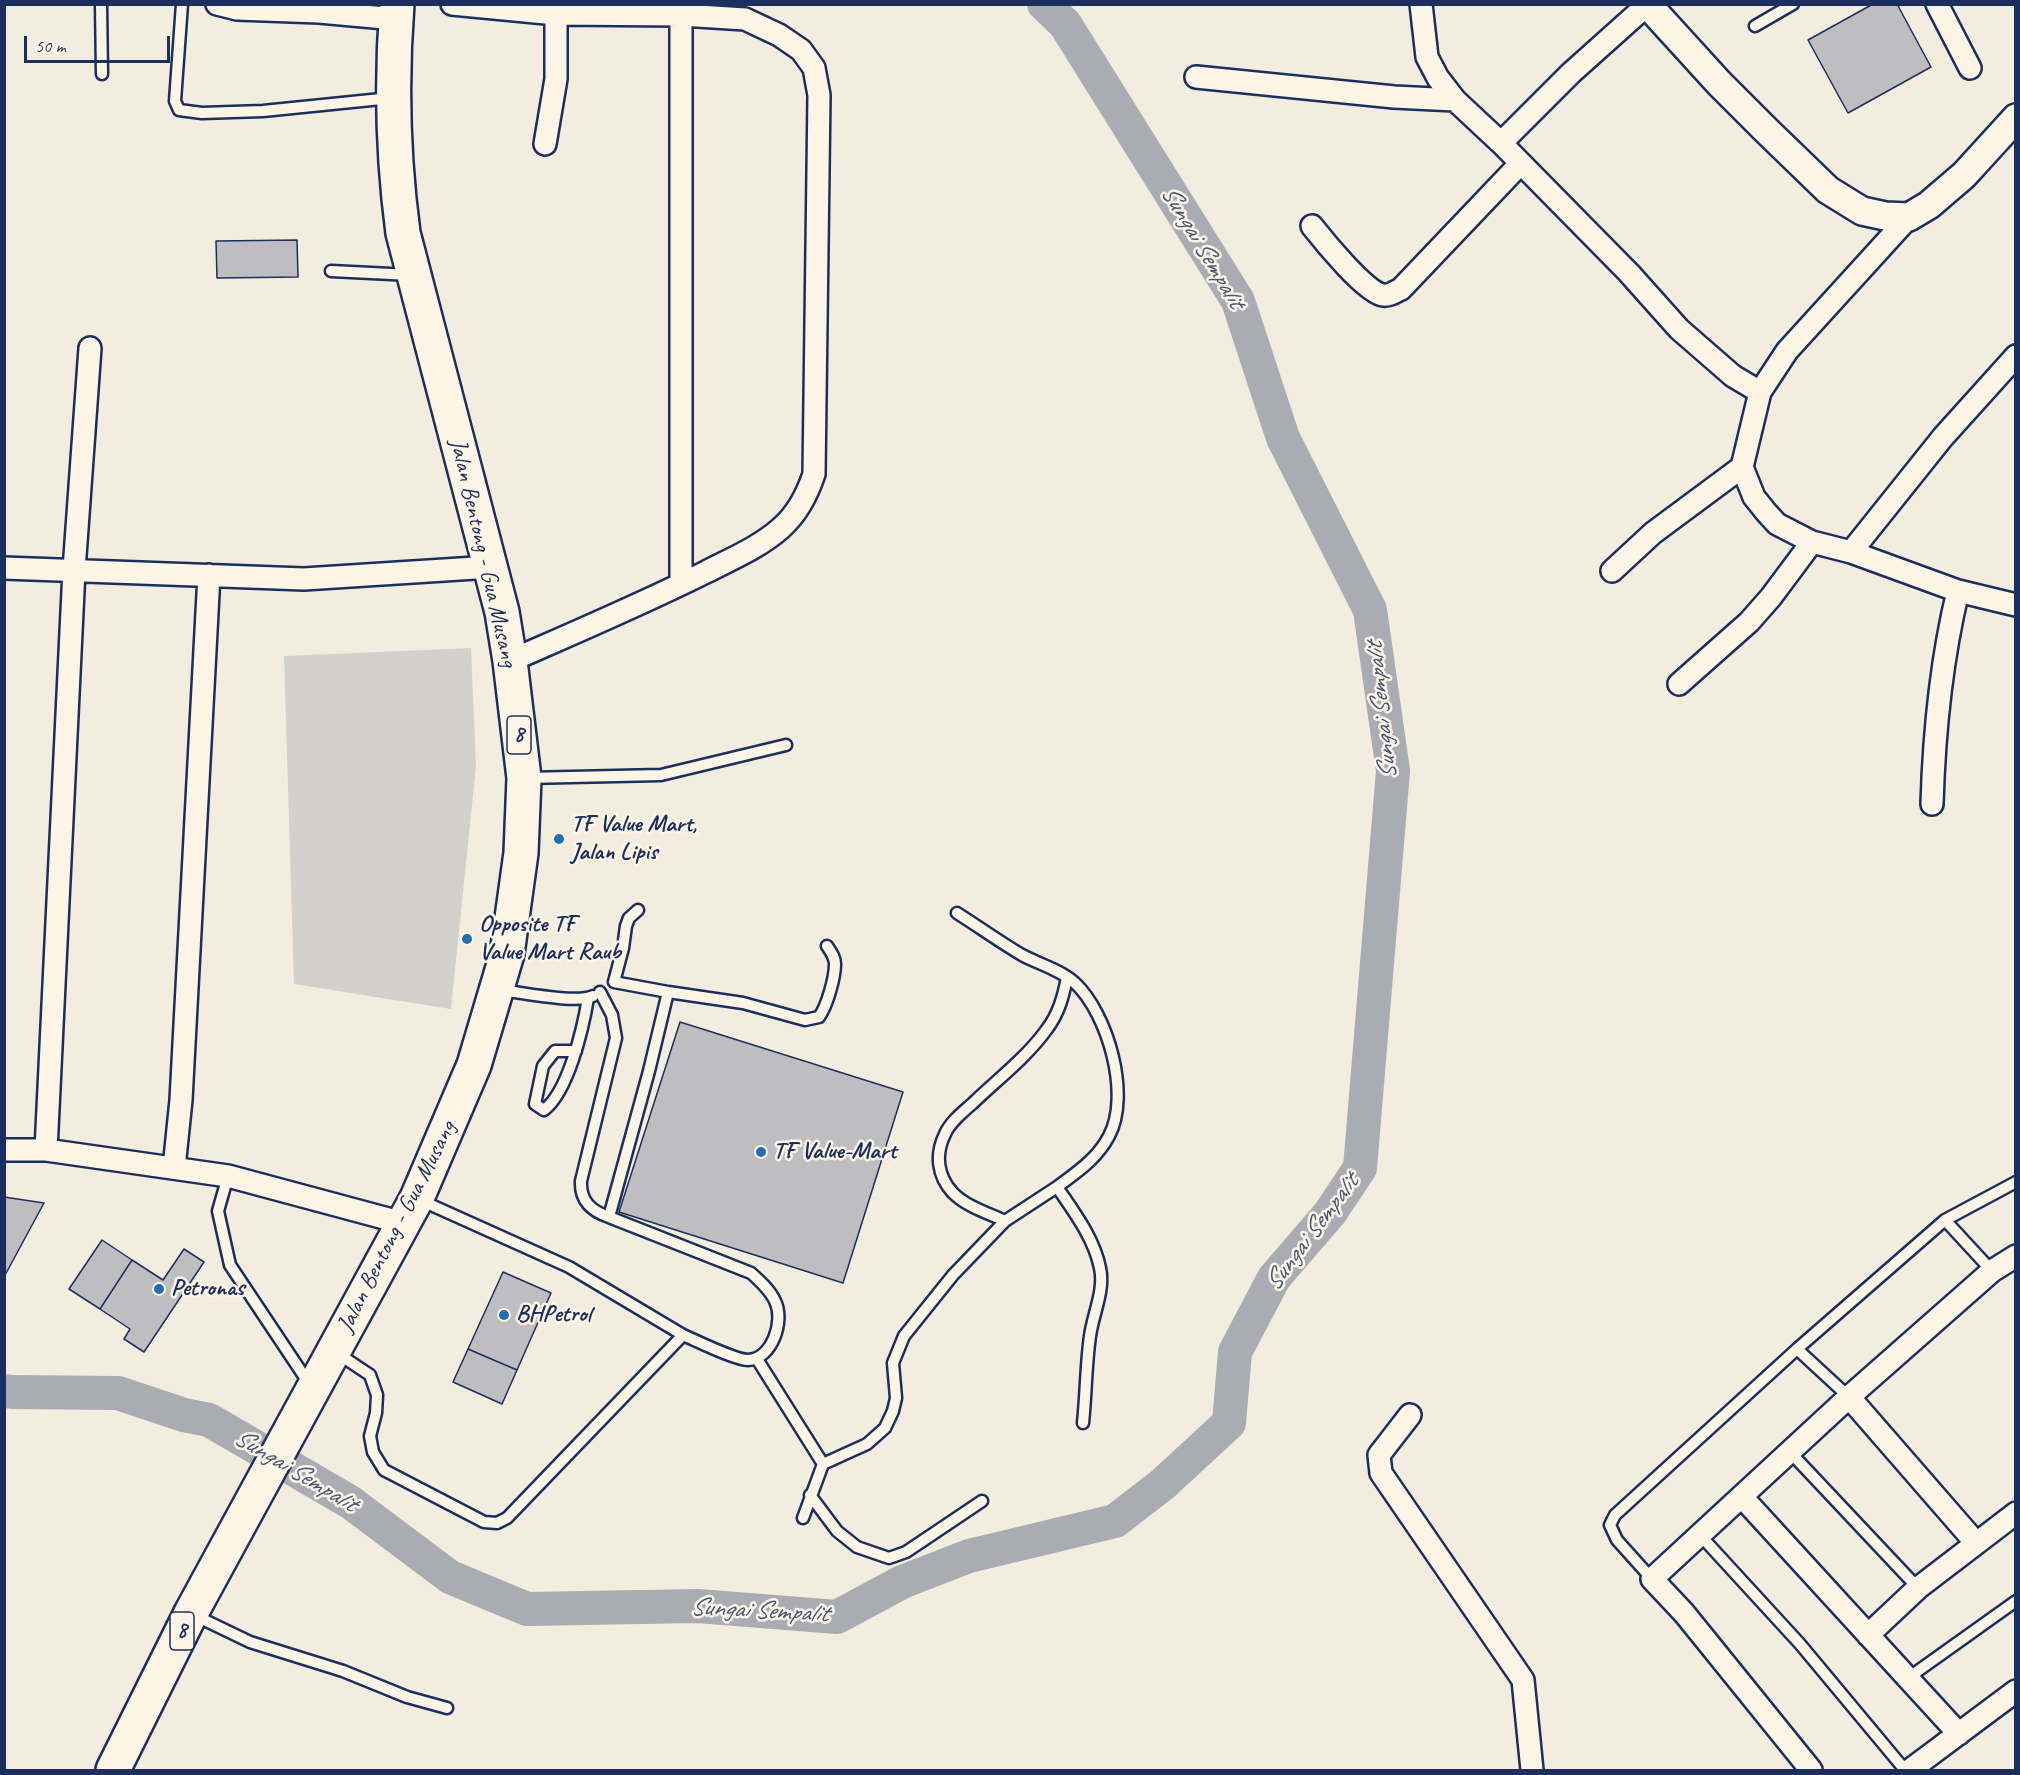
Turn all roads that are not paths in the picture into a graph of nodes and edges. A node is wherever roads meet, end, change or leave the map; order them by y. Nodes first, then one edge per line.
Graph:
1 (101, 4) edge
2 (182, 4) edge
3 (218, 4) edge
4 (452, 4) edge
5 (1421, 4) edge
6 (1793, 4) edge
7 (1937, 4) edge
8 (1647, 5) edge
9 (396, 12) edge
10 (556, 14) junction
11 (681, 15) junction
12 (1755, 26) dead end
13 (1970, 68) dead end
14 (102, 74) dead end
15 (1196, 77) dead end
16 (394, 97) junction
17 (1455, 99) junction
18 (2016, 118) edge
19 (1501, 143) junction
20 (545, 144) dead end
21 (1520, 164) junction
22 (1909, 217) junction
23 (1312, 226) dead end
24 (331, 271) dead end
25 (414, 275) junction
26 (90, 348) dead end
27 (2016, 356) edge
28 (1760, 392) junction
29 (1742, 466) junction
30 (1812, 542) junction
31 (1851, 552) junction
32 (491, 567) junction
33 (4, 568) edge
34 (74, 570) junction
35 (1612, 571) dead end
36 (209, 575) junction
37 (681, 584) junction
38 (1958, 591) junction
39 (2016, 605) edge
40 (510, 661) junction
41 (1679, 684) dead end
42 (786, 745) dead end
43 (524, 778) junction
44 (1932, 804) dead end
45 (638, 910) dead end
46 (957, 913) dead end
47 (827, 946) dead end
48 (1067, 978) junction
49 (614, 982) junction
50 (495, 989) junction
51 (600, 992) junction
52 (668, 992) junction
53 (588, 999) junction
54 (576, 1051) junction
55 (4, 1150) edge
56 (46, 1150) junction
57 (174, 1168) junction
58 (228, 1176) junction
59 (2016, 1182) edge
60 (1057, 1187) junction
61 (410, 1211) junction
62 (609, 1217) junction
63 (1945, 1220) junction
64 (1005, 1221) junction
65 (2016, 1256) edge
66 (1992, 1271) junction
67 (683, 1335) junction
68 (1797, 1349) junction
69 (334, 1352) junction
70 (758, 1359) junction
71 (314, 1390) junction
72 (1849, 1397) junction
73 (1410, 1414) dead end
74 (1083, 1423) dead end
75 (1790, 1452) junction
76 (823, 1464) junction
77 (810, 1496) junction
78 (1742, 1497) junction
79 (982, 1501) dead end
80 (2016, 1513) edge
81 (803, 1518) dead end
82 (1700, 1535) junction
83 (1976, 1543) junction
84 (1652, 1579) junction
85 (1918, 1588) junction
86 (2016, 1601) edge
87 (191, 1613) junction
88 (1868, 1635) junction
89 (1908, 1678) junction
90 (2016, 1691) edge
91 (447, 1708) dead end
92 (1959, 1734) junction
93 (112, 1770) edge
94 (1532, 1770) edge
95 (1811, 1770) edge
96 (1908, 1770) edge

1 - 14 lane
2 - 16 lane
3 - 9 street
4 - 10 street
5 - 17 street
6 - 12 lane
7 - 13 street
8 - 19 street
8 - 22 street
9 - 16 main road, Jalan Bentong - Gua Musang / 8
10 - 11 street
10 - 20 street
11 - 37 street
11 - 37 street
15 - 17 street
16 - 25 main road, Jalan Bentong - Gua Musang / 8
17 - 19 street
18 - 22 street
19 - 21 street
21 - 23 street
21 - 28 street
22 - 28 street
24 - 25 lane
25 - 32 main road, Jalan Bentong - Gua Musang / 8
26 - 34 street
27 - 31 street
28 - 29 street
29 - 30 street
29 - 35 street
30 - 31 street
30 - 41 street
31 - 38 street
32 - 36 street
32 - 40 main road, Jalan Bentong - Gua Musang / 8
33 - 34 street
34 - 36 street
34 - 56 street
36 - 57 street
37 - 40 street
38 - 39 street
38 - 44 street
40 - 43 main road, Jalan Bentong - Gua Musang / 8
42 - 43 lane
43 - 50 main road, Jalan Bentong - Gua Musang / 8
45 - 49 lane
46 - 48 lane
47 - 52 lane
48 - 60 lane
48 - 64 lane
49 - 51 lane
49 - 52 lane
50 - 53 lane
50 - 61 main road, Jalan Bentong - Gua Musang / 8
51 - 53 lane
51 - 62 lane
52 - 62 lane
53 - 54 lane
54 - 54 lane
55 - 56 street
56 - 57 street
57 - 58 street
58 - 61 street
58 - 71 lane
59 - 63 lane
60 - 64 lane
60 - 74 lane
61 - 67 lane
61 - 69 main road, Jalan Bentong - Gua Musang / 8
62 - 70 lane
63 - 66 lane
63 - 68 lane
64 - 76 lane
65 - 66 street
66 - 72 street
67 - 69 lane
67 - 70 lane
68 - 72 lane
68 - 84 lane
69 - 71 main road, Jalan Bentong - Gua Musang / 8
70 - 76 lane
71 - 87 main road, Jalan Bentong - Gua Musang / 8
72 - 75 street
72 - 83 street
73 - 94 street
75 - 78 street
75 - 85 lane
76 - 77 lane
77 - 79 lane
77 - 81 lane
78 - 82 street
78 - 88 street
80 - 83 street
82 - 84 street
82 - 96 lane
83 - 85 street
84 - 95 street
85 - 88 street
86 - 89 lane
87 - 91 lane
87 - 93 main road, Jalan Bentong - Gua Musang / 8
88 - 89 street
89 - 92 street
90 - 92 street
92 - 96 street

